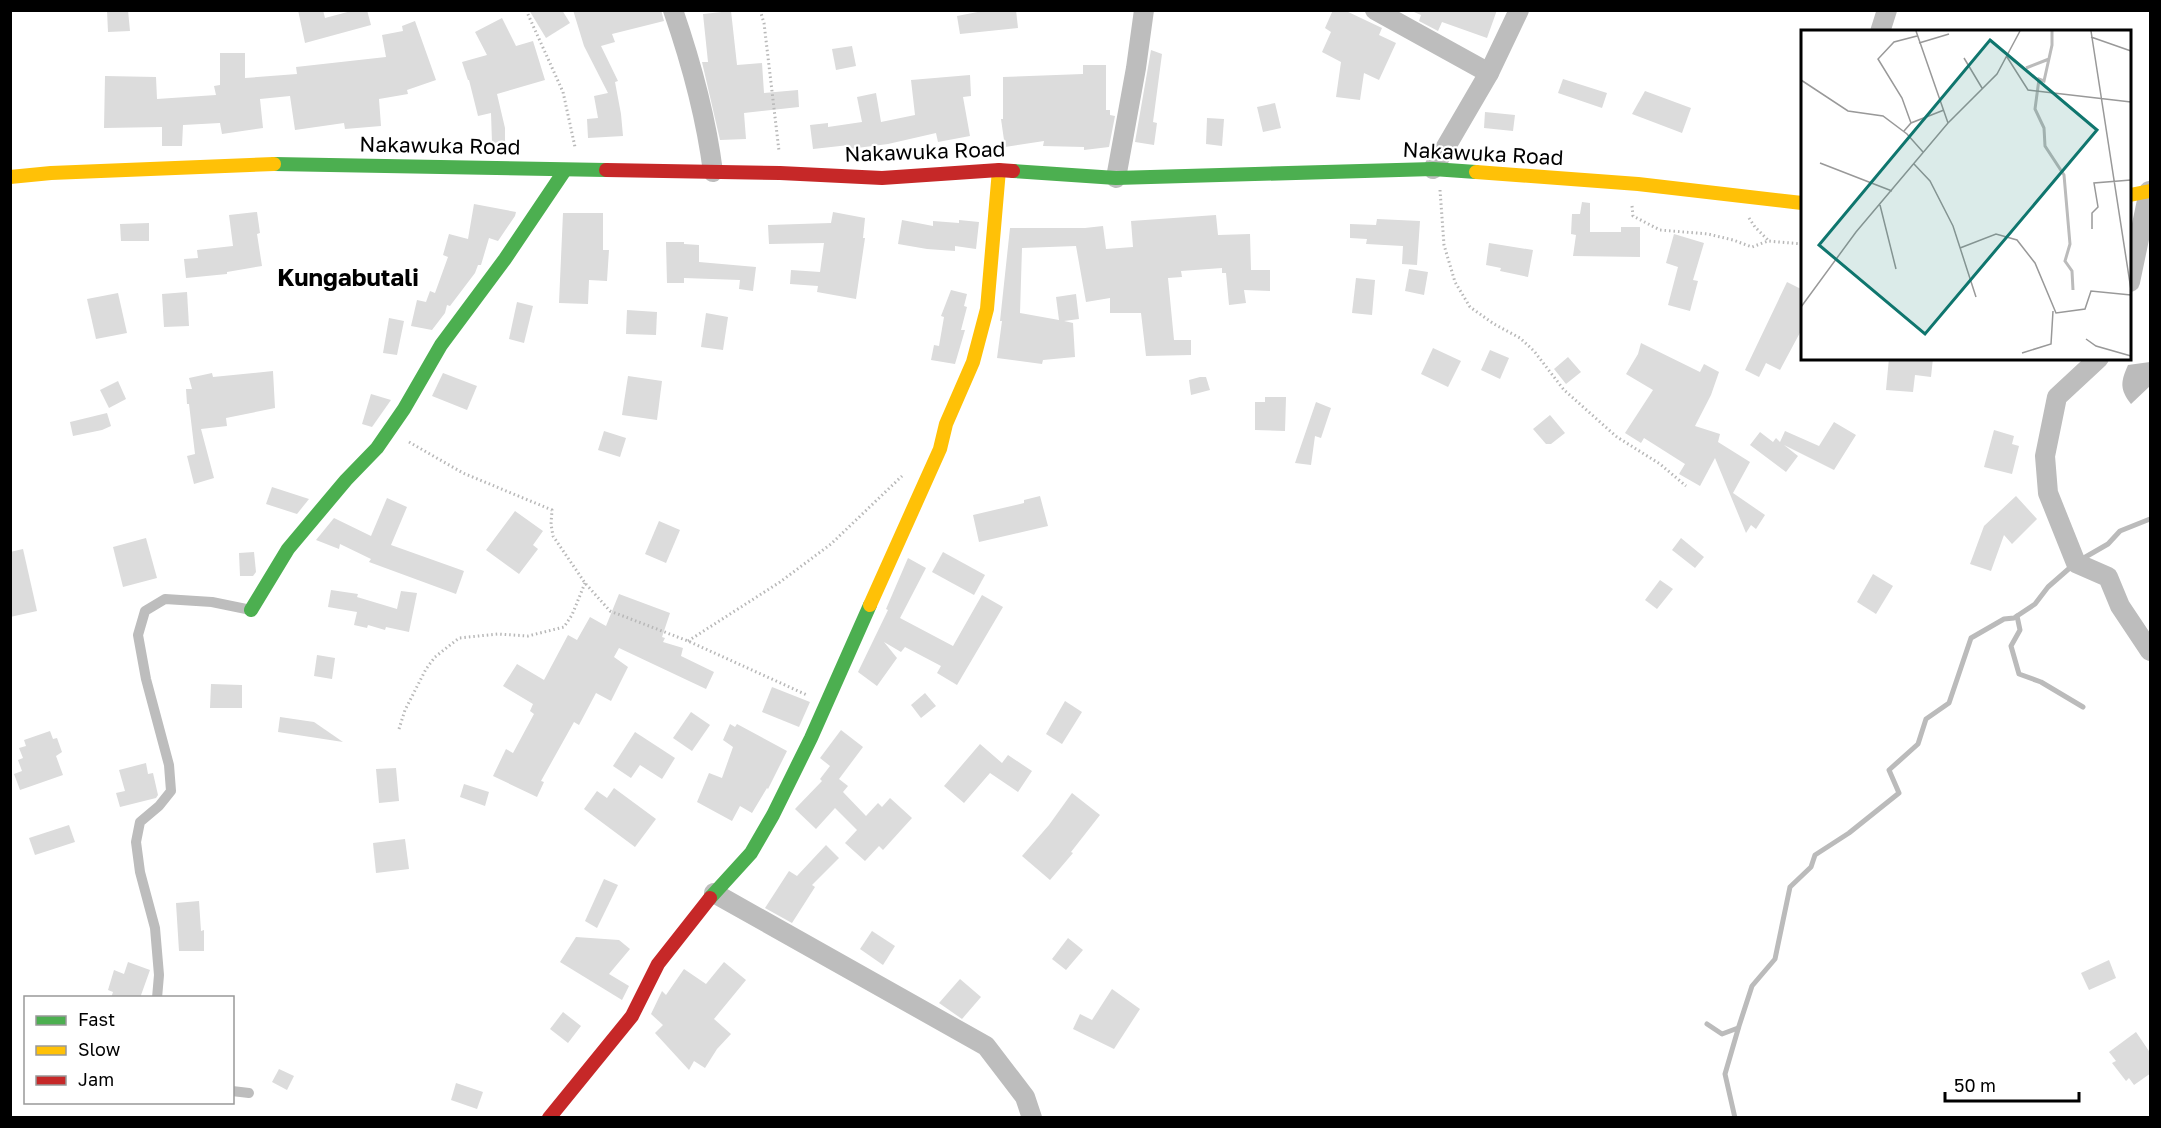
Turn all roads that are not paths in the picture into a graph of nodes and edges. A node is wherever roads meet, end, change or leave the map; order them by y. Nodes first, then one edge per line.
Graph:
1 (673, 10) edge
2 (1144, 10) edge
3 (1375, 10) edge
4 (1519, 10) edge
5 (1887, 10) edge
6 (1881, 30) edge
7 (1489, 73) junction
8 (1433, 169) junction
9 (565, 170) junction
10 (999, 170) junction
11 (713, 172) junction
12 (10, 177) edge
13 (1116, 178) junction
14 (2150, 191) edge
15 (2131, 195) edge
16 (1801, 203) edge
17 (2131, 277) edge
18 (2097, 360) edge
19 (251, 610) joint
20 (2151, 651) edge
21 (714, 893) junction
22 (158, 996) edge
23 (234, 1091) edge
24 (249, 1093) dead end
25 (549, 1118) edge
26 (1032, 1118) edge

1 - 11 street
2 - 13 street
3 - 7 street
4 - 7 street
5 - 6 street
7 - 8 street
8 - 13 main road, Nakawuka Road
8 - 16 main road, Nakawuka Road
9 - 11 main road, Nakawuka Road
9 - 12 main road, Nakawuka Road
9 - 19 main road
10 - 11 main road, Nakawuka Road
10 - 13 main road, Nakawuka Road
10 - 21 main road
14 - 15 main road
14 - 17 street
18 - 20 street
19 - 22 lane
21 - 25 main road
21 - 26 street
23 - 24 lane

